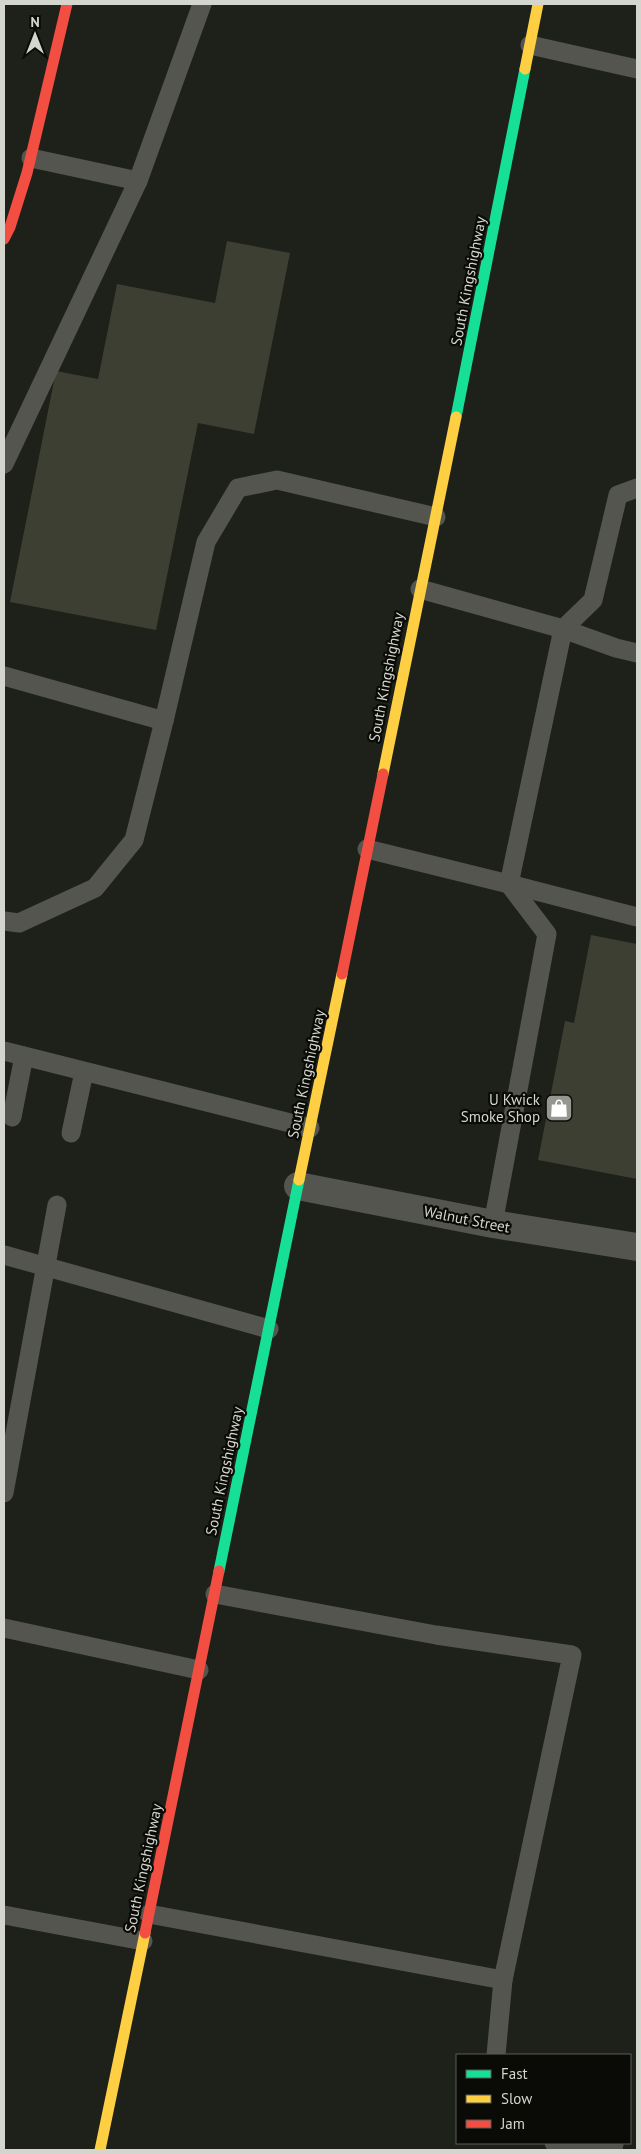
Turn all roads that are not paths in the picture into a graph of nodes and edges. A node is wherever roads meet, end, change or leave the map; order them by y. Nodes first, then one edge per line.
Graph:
1 (67, 4) edge
2 (202, 4) edge
3 (538, 4) edge
4 (530, 45) junction
5 (637, 69) edge
6 (30, 158) junction
7 (138, 181) junction
8 (4, 239) edge
9 (4, 464) edge
10 (637, 488) edge
11 (436, 517) junction
12 (420, 589) junction
13 (563, 629) junction
14 (616, 648) junction
15 (637, 653) edge
16 (637, 668) edge
17 (4, 676) edge
18 (164, 721) junction
19 (367, 850) junction
20 (509, 884) junction
21 (637, 917) edge
22 (4, 920) edge
23 (4, 1051) edge
24 (24, 1056) junction
25 (84, 1072) junction
26 (12, 1117) dead end
27 (310, 1128) junction
28 (71, 1132) dead end
29 (298, 1186) junction
30 (57, 1205) dead end
31 (493, 1224) junction
32 (637, 1247) edge
33 (4, 1255) edge
34 (45, 1268) junction
35 (269, 1329) junction
36 (4, 1493) edge
37 (214, 1594) junction
38 (4, 1628) edge
39 (199, 1670) junction
40 (148, 1914) junction
41 (4, 1915) edge
42 (143, 1941) junction
43 (503, 1980) junction
44 (496, 2054) edge
45 (584, 2144) edge
46 (614, 2145) dead end
47 (100, 2150) edge

1 - 6 main road
2 - 7 lane
3 - 4 main road, South Kingshighway
4 - 5 lane
4 - 11 main road, South Kingshighway
6 - 7 lane
6 - 8 main road
7 - 9 lane
10 - 13 lane
11 - 12 main road, South Kingshighway
11 - 18 lane
12 - 13 lane
12 - 19 main road, South Kingshighway
13 - 14 lane
13 - 20 lane
14 - 15 lane
14 - 16 lane
17 - 18 lane
18 - 22 lane
19 - 20 lane
19 - 27 main road, South Kingshighway
20 - 21 lane
20 - 31 lane
23 - 24 lane
24 - 25 lane
24 - 26 lane
25 - 27 lane
25 - 28 lane
27 - 29 main road, South Kingshighway
29 - 31 street, Walnut Street
29 - 35 main road, South Kingshighway
30 - 34 lane
31 - 32 street, Walnut Street
33 - 34 lane
34 - 35 lane
34 - 36 lane
35 - 37 main road, South Kingshighway
37 - 39 main road, South Kingshighway
37 - 43 lane
38 - 39 lane
39 - 40 main road, South Kingshighway
40 - 42 main road, South Kingshighway
40 - 43 lane
41 - 42 lane
42 - 47 main road, South Kingshighway
43 - 44 lane
45 - 46 lane

